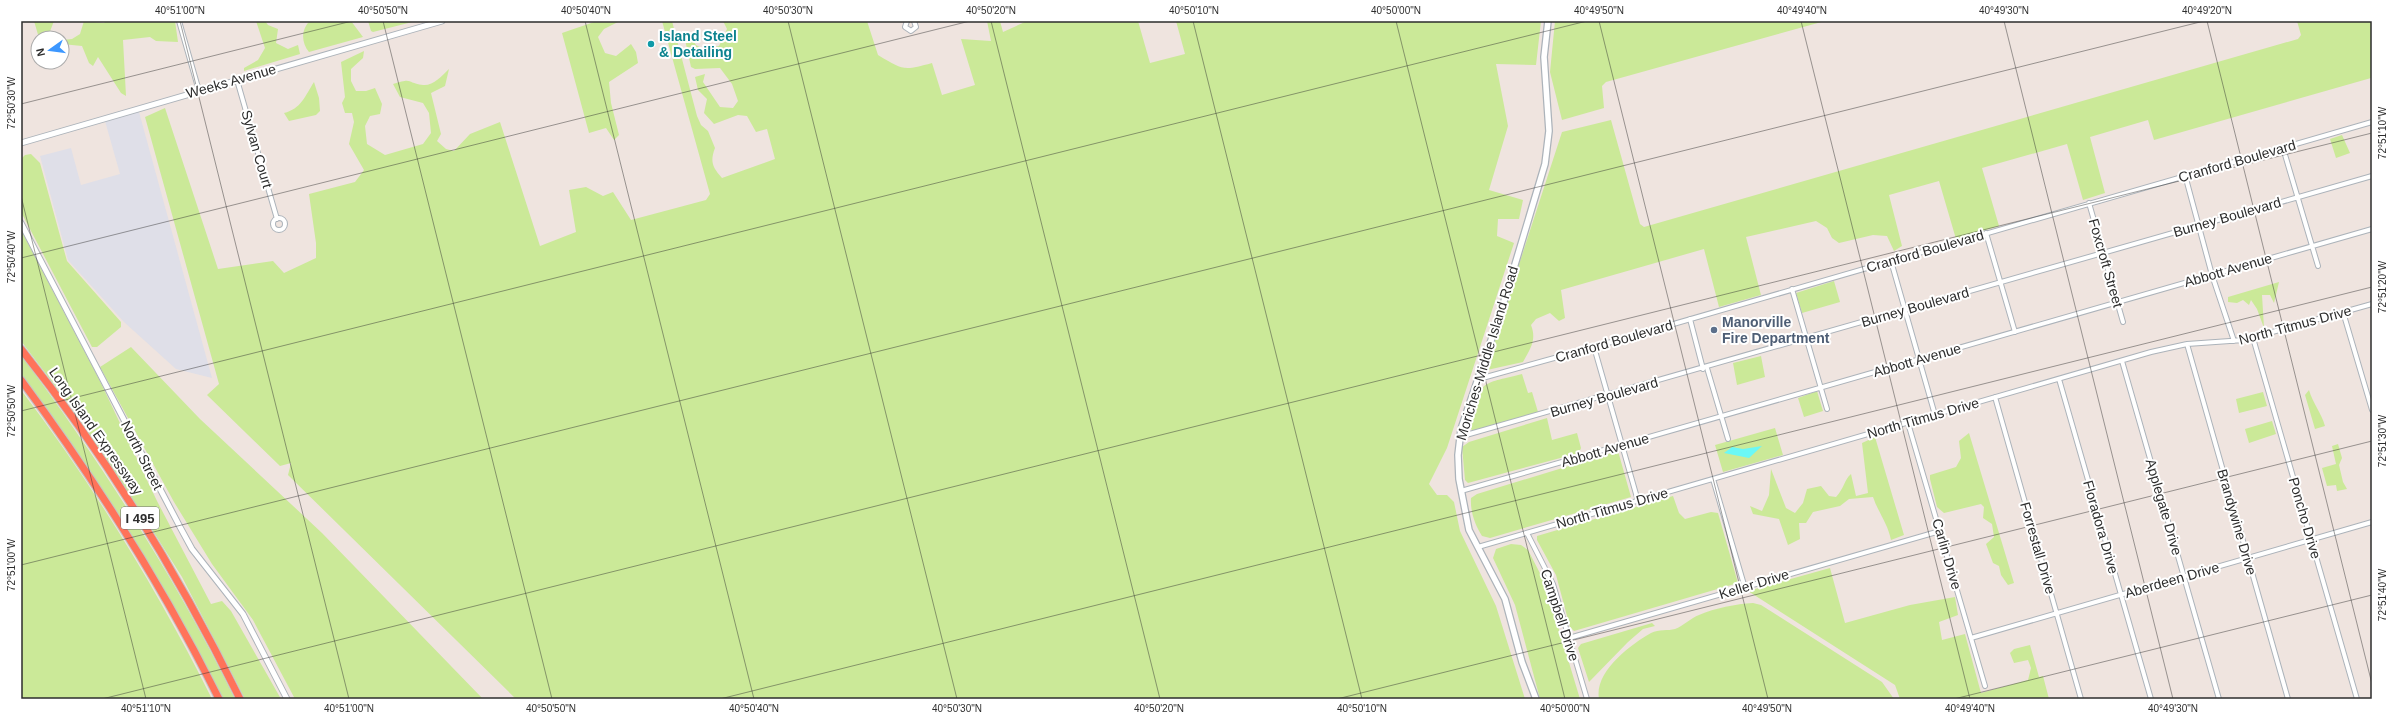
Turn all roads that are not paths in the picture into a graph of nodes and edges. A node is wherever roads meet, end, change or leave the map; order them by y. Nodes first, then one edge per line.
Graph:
1 (179, 21) edge
2 (442, 21) edge
3 (907, 21) edge
4 (914, 21) edge
5 (1548, 21) edge
6 (430, 23) edge
7 (237, 80) junction
8 (200, 91) junction
9 (2372, 122) edge
10 (21, 143) edge
11 (2283, 148) junction
12 (2185, 175) junction
13 (2372, 176) edge
14 (2298, 197) junction
15 (2089, 203) junction
16 (277, 219) dead end
17 (21, 223) edge
18 (2200, 225) junction
19 (2372, 228) edge
20 (1986, 233) junction
21 (2312, 246) junction
22 (2103, 253) junction
23 (1891, 261) junction
24 (2318, 266) dead end
25 (2212, 275) junction
26 (2001, 283) junction
27 (1792, 289) junction
28 (2118, 302) junction
29 (2372, 304) edge
30 (1905, 310) junction
31 (2343, 312) junction
32 (1690, 319) junction
33 (2123, 322) dead end
34 (2015, 332) junction
35 (2253, 338) junction
36 (1806, 339) junction
37 (2234, 341) junction
38 (2186, 344) junction
39 (1594, 347) junction
40 (21, 349) edge
41 (1919, 359) junction
42 (2122, 361) junction
43 (1705, 368) junction
44 (1478, 377) junction
45 (2059, 379) junction
46 (21, 380) edge
47 (1821, 387) junction
48 (1609, 396) junction
49 (1995, 397) junction
50 (1827, 409) dead end
51 (2372, 410) edge
52 (1935, 415) junction
53 (1721, 416) junction
54 (1908, 423) junction
55 (1459, 437) junction
56 (1728, 439) dead end
57 (1622, 444) junction
58 (1714, 479) junction
59 (1461, 491) junction
60 (1638, 501) junction
61 (2372, 522) edge
62 (1940, 531) junction
63 (1527, 533) junction
64 (2311, 540) junction
65 (1478, 547) junction
66 (2248, 558) junction
67 (2184, 577) junction
68 (1745, 588) junction
69 (2121, 595) junction
70 (2057, 613) junction
71 (1569, 638) junction
72 (1971, 638) junction
73 (1985, 686) dead end
74 (219, 699) edge
75 (240, 699) edge
76 (287, 699) edge
77 (1536, 699) edge
78 (1587, 699) edge
79 (2081, 699) edge
80 (2151, 699) edge
81 (2220, 699) edge
82 (2288, 699) edge
83 (2357, 699) edge

1 - 8 street
2 - 6 street, Weeks Avenue
3 - 4 street
5 - 44 main road, Moriches-Middle Island Road
6 - 7 street, Weeks Avenue
7 - 8 street, Weeks Avenue
7 - 16 street, Sylvan Court
8 - 10 street, Weeks Avenue
9 - 11 street, Cranford Boulevard
11 - 12 street, Cranford Boulevard
11 - 14 street
12 - 15 street, Cranford Boulevard
12 - 18 street
13 - 14 street, Burney Boulevard
14 - 18 street, Burney Boulevard
14 - 21 street
15 - 20 street, Cranford Boulevard
15 - 22 street, Foxcroft Street
17 - 76 street, North Street
18 - 22 street, Burney Boulevard
18 - 25 street
19 - 21 street, Abbott Avenue
20 - 23 street, Cranford Boulevard
20 - 26 street
21 - 24 street
21 - 25 street, Abbott Avenue
22 - 26 street, Burney Boulevard
22 - 28 street, Foxcroft Street
23 - 27 street, Cranford Boulevard
23 - 30 street
25 - 28 street, Abbott Avenue
25 - 37 street
26 - 30 street, Burney Boulevard
26 - 34 street
27 - 32 street, Cranford Boulevard
27 - 36 street
28 - 33 street, Foxcroft Street
28 - 34 street, Abbott Avenue
29 - 31 street, North Titmus Drive
30 - 36 street, Burney Boulevard
30 - 41 street
31 - 35 street, North Titmus Drive
31 - 51 street
32 - 39 street, Cranford Boulevard
32 - 43 street
34 - 41 street, Abbott Avenue
35 - 37 street, North Titmus Drive
35 - 64 street, Poncho Drive
36 - 43 street, Burney Boulevard
36 - 47 street
37 - 38 street, North Titmus Drive
38 - 42 street, North Titmus Drive
38 - 66 street, Brandywine Drive
39 - 44 street, Cranford Boulevard
39 - 48 street
40 - 75 highway, Long Island Expressway / I 495
41 - 47 street, Abbott Avenue
41 - 52 street
42 - 45 street, North Titmus Drive
42 - 67 street, Applegate Drive
43 - 48 street, Burney Boulevard
43 - 53 street
44 - 55 main road, Moriches-Middle Island Road
45 - 49 street, North Titmus Drive
45 - 69 street, Floradora Drive
46 - 74 highway, I 495
47 - 50 street
47 - 53 street, Abbott Avenue
48 - 55 street, Burney Boulevard
48 - 57 street
49 - 52 street, North Titmus Drive
49 - 70 street, Forrestall Drive
52 - 54 street, North Titmus Drive
53 - 56 street
53 - 57 street, Abbott Avenue
54 - 58 street, North Titmus Drive
54 - 62 street, Carlin Drive
55 - 59 main road, Moriches-Middle Island Road
57 - 59 street, Abbott Avenue
57 - 60 street
58 - 60 street, North Titmus Drive
58 - 68 street
59 - 65 main road, Moriches-Middle Island Road
60 - 63 street, North Titmus Drive
61 - 64 street, Aberdeen Drive
62 - 68 street, Keller Drive
62 - 72 street, Carlin Drive
63 - 65 street, North Titmus Drive
63 - 71 street, Campbell Drive
64 - 66 street, Aberdeen Drive
64 - 83 street, Poncho Drive
65 - 77 main road, Moriches-Middle Island Road
66 - 67 street, Aberdeen Drive
66 - 82 street, Brandywine Drive
67 - 69 street, Aberdeen Drive
67 - 81 street, Applegate Drive
68 - 71 street, Keller Drive
69 - 70 street, Aberdeen Drive
69 - 80 street, Floradora Drive
70 - 72 street, Aberdeen Drive
70 - 79 street, Forrestall Drive
71 - 78 street, Campbell Drive
72 - 73 street, Carlin Drive

